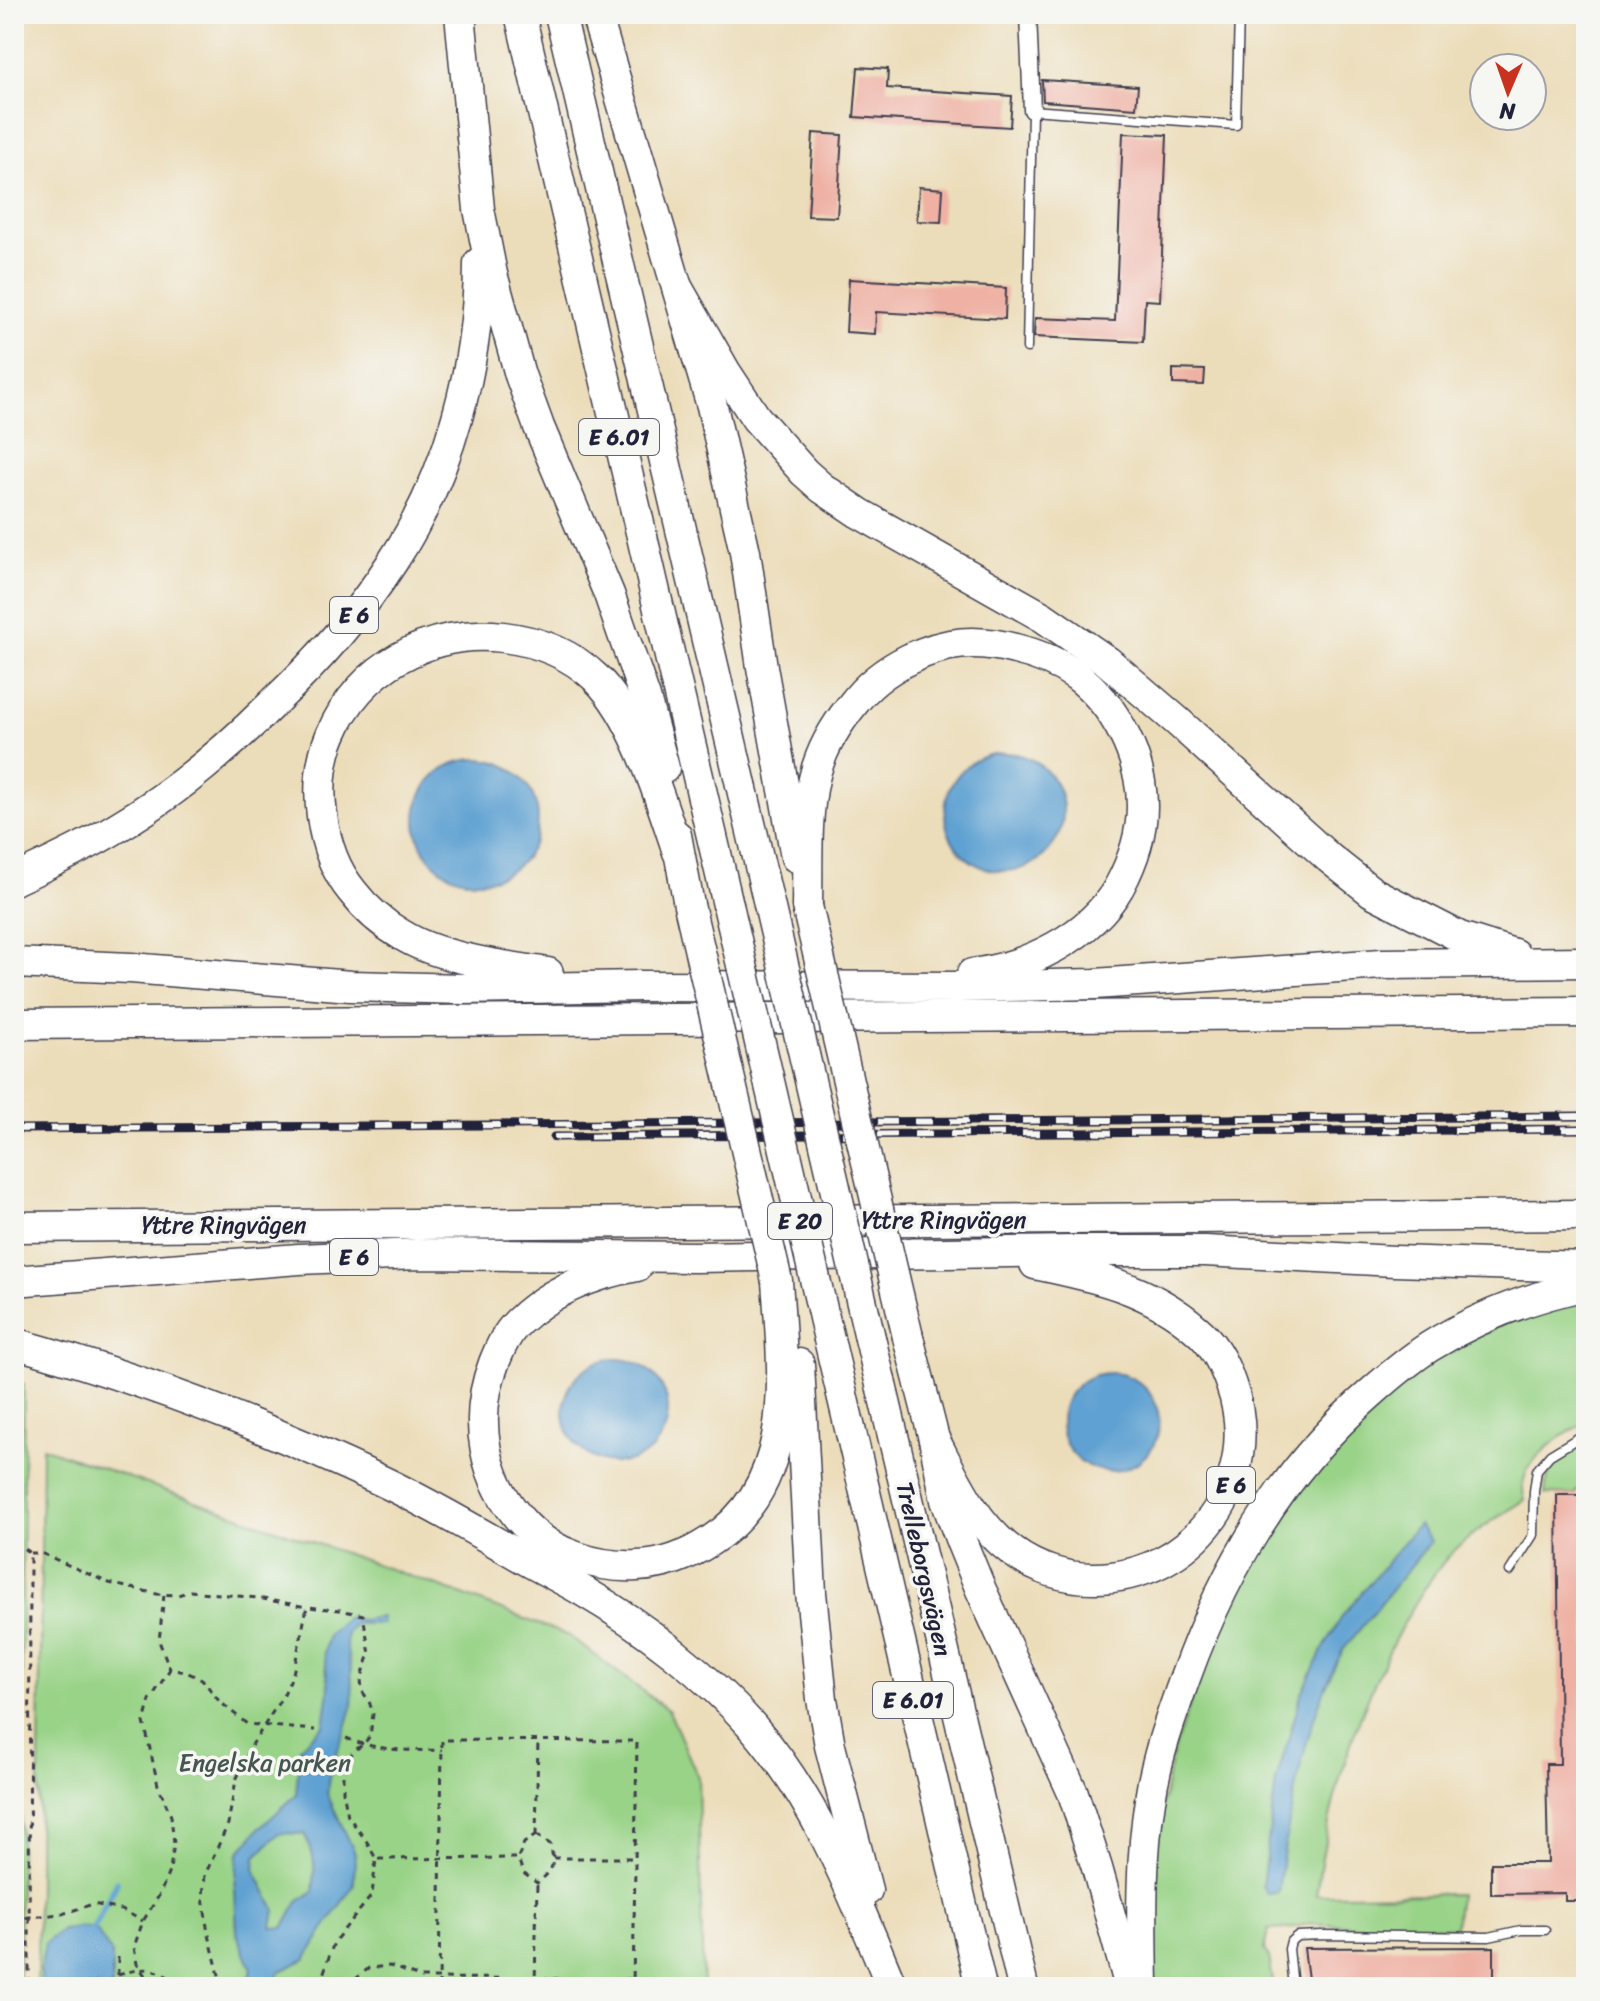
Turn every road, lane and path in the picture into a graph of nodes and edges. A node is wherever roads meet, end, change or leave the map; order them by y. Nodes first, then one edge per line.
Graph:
1 (460, 14) edge
2 (520, 14) edge
3 (560, 14) edge
4 (596, 14) edge
5 (1028, 14) edge
6 (1239, 14) edge
7 (1032, 110) junction
8 (479, 209) junction
9 (677, 287) junction
10 (1027, 348) dead end
11 (678, 852) junction
12 (14, 880) edge
13 (807, 906) junction
14 (1586, 962) edge
15 (14, 963) edge
16 (641, 986) junction
17 (863, 987) junction
18 (1586, 1012) edge
19 (14, 1024) edge
20 (1586, 1215) edge
21 (14, 1227) edge
22 (978, 1252) junction
23 (695, 1257) junction
24 (1586, 1267) edge
25 (14, 1281) edge
26 (1586, 1285) edge
27 (788, 1339) junction
28 (14, 1343) edge
29 (1586, 1433) edge
30 (934, 1439) junction
31 (14, 1542) edge
32 (30, 1553) junction
33 (1510, 1571) dead end
34 (164, 1594) junction
35 (307, 1607) junction
36 (170, 1669) junction
37 (263, 1727) junction
38 (315, 1730) dead end
39 (346, 1738) dead end
40 (538, 1740) junction
41 (363, 1745) junction
42 (442, 1750) junction
43 (536, 1835) junction
44 (441, 1858) junction
45 (518, 1858) junction
46 (553, 1858) junction
47 (635, 1858) junction
48 (376, 1859) junction
49 (537, 1883) junction
50 (29, 1917) junction
51 (14, 1921) edge
52 (143, 1921) junction
53 (1545, 1930) dead end
54 (118, 1957) dead end
55 (140, 1968) junction
56 (118, 1975) junction
57 (440, 1978) junction
58 (535, 1978) junction
59 (633, 1979) junction
60 (29, 1987) edge
61 (117, 1987) edge
62 (148, 1987) edge
63 (184, 1987) edge
64 (222, 1987) edge
65 (319, 1987) edge
66 (346, 1987) edge
67 (439, 1987) edge
68 (535, 1987) edge
69 (633, 1987) edge
70 (892, 1987) edge
71 (981, 1987) edge
72 (1023, 1987) edge
73 (1130, 1987) edge
74 (1143, 1987) edge
75 (1293, 1987) edge

1 - 8 highway, E 6
2 - 71 highway, Trelleborgsvägen / E 6.01, bridge
3 - 72 highway, Trelleborgsvägen / E 6.01, bridge
4 - 9 highway, E 6
5 - 7 street
6 - 7 lane
7 - 10 lane
8 - 11 highway
8 - 12 highway, E 6
9 - 13 highway, E 6
9 - 14 highway
11 - 16 highway
11 - 27 highway, bridge
13 - 17 highway
13 - 30 highway, E 6, bridge
14 - 17 highway
15 - 16 highway
16 - 17 highway
18 - 19 highway
20 - 21 highway, Yttre Ringvägen / E 20
22 - 23 highway, E 6
22 - 24 highway
22 - 30 highway, E 6
23 - 25 highway, E 6
23 - 27 highway
26 - 74 highway
27 - 70 highway
28 - 70 highway
29 - 33 lane
30 - 73 highway
31 - 32 path
32 - 34 path
32 - 50 path
34 - 35 path
34 - 36 path
35 - 37 path
35 - 41 path
36 - 37 path
36 - 52 path
37 - 38 path
37 - 64 path
39 - 41 path
40 - 42 path
40 - 43 path
40 - 47 path
41 - 42 path
41 - 48 path
42 - 44 path
43 - 45 path
43 - 46 path
44 - 45 path
44 - 48 path
44 - 57 path
45 - 49 path
46 - 47 path
46 - 49 path
47 - 59 path
48 - 65 path
49 - 58 path
50 - 51 path
50 - 52 path
50 - 60 path
52 - 55 path
53 - 75 lane
54 - 56 path
55 - 56 path
55 - 62 path
55 - 63 path
56 - 61 path
57 - 58 path
57 - 66 path
57 - 67 path
58 - 59 path
58 - 68 path
59 - 69 path

